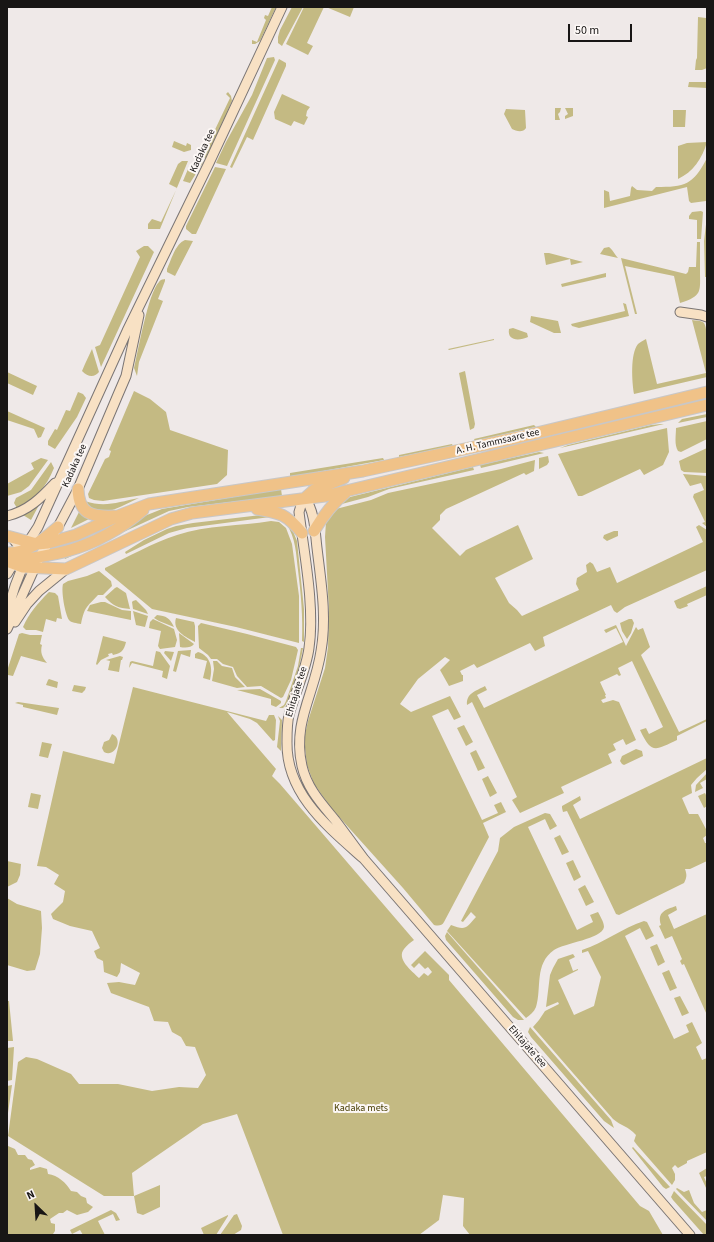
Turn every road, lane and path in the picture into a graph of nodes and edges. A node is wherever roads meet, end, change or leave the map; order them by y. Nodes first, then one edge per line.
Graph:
1 (282, 7) edge
2 (142, 303) junction
3 (680, 312) dead end
4 (707, 317) edge
5 (707, 392) edge
6 (707, 405) edge
7 (363, 471) junction
8 (59, 479) junction
9 (287, 483) junction
10 (78, 489) junction
11 (347, 492) junction
12 (305, 498) junction
13 (149, 504) junction
14 (245, 507) junction
15 (7, 516) edge
16 (118, 516) junction
17 (58, 527) joint
18 (314, 531) junction
19 (302, 533) junction
20 (9, 536) edge
21 (7, 553) edge
22 (25, 554) edge
23 (40, 556) junction
24 (35, 568) junction
25 (66, 569) junction
26 (7, 574) edge
27 (7, 612) edge
28 (7, 629) edge
29 (7, 633) edge
30 (364, 859) junction
31 (690, 1235) edge

1 - 2 main road, Kadaka tee
2 - 8 main road, Kadaka tee
2 - 10 main road, Kadaka tee
3 - 4 main road
5 - 7 main road, A. H. Tammsaare tee
6 - 11 main road, A. H. Tammsaare tee
7 - 9 main road, A. H. Tammsaare tee
7 - 12 main road
8 - 15 main road
8 - 22 main road, Kadaka tee
9 - 12 main road
9 - 13 main road
10 - 16 main road
10 - 17 main road, Kadaka tee
11 - 12 main road, A. H. Tammsaare tee
11 - 18 main road
12 - 14 main road
12 - 18 main road, Ehitajate tee
12 - 19 main road, Ehitajate tee
13 - 16 main road
13 - 23 main road
14 - 19 main road
14 - 25 main road
16 - 22 main road
17 - 22 main road
18 - 30 main road, Ehitajate tee
19 - 30 main road, Ehitajate tee
20 - 22 main road
21 - 22 main road
22 - 23 main road
22 - 23 main road
22 - 24 main road
22 - 26 main road
22 - 27 main road
23 - 24 main road
23 - 25 main road
24 - 25 main road
24 - 28 main road
25 - 29 main road
30 - 31 main road, Ehitajate tee

